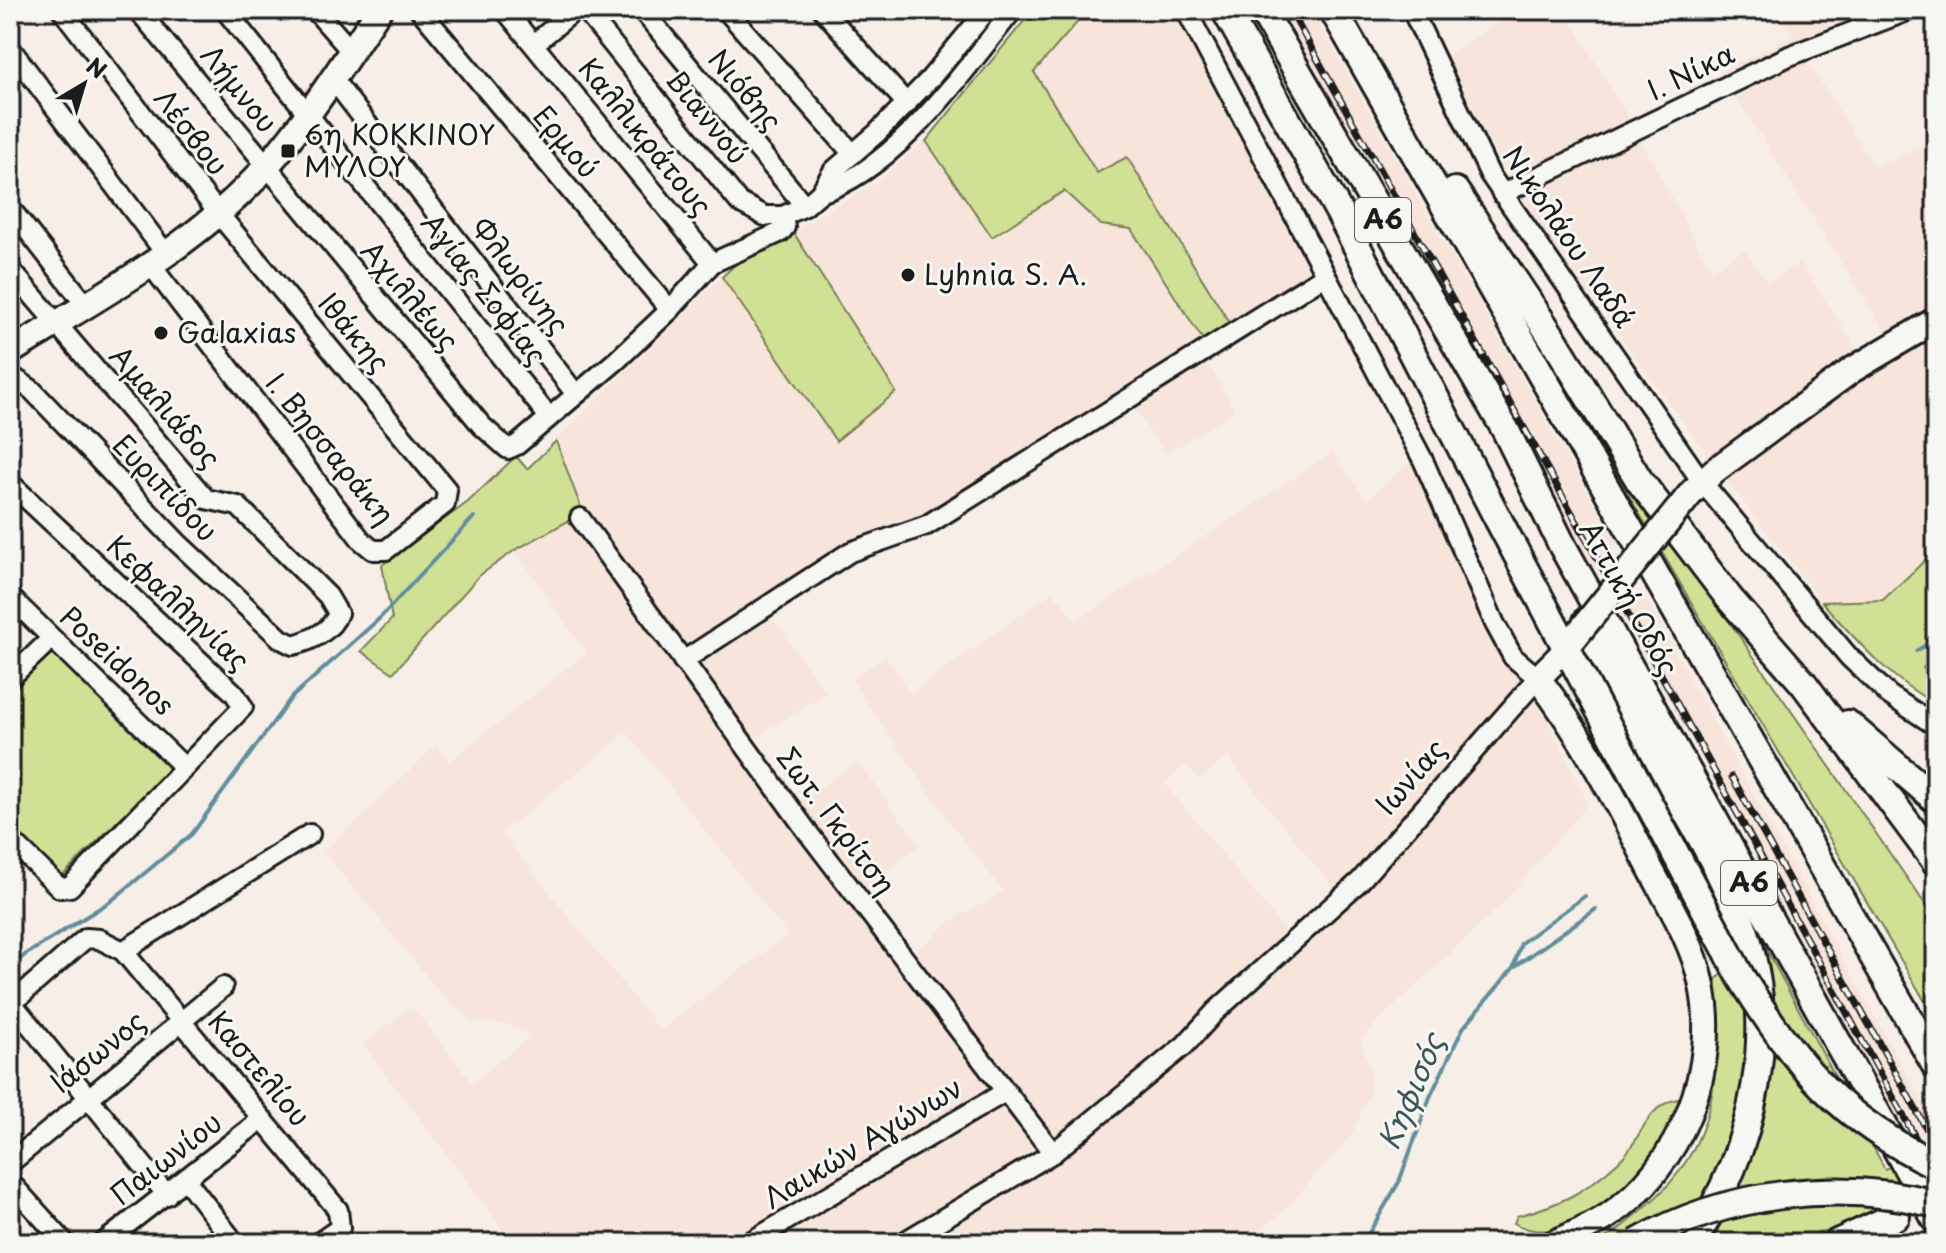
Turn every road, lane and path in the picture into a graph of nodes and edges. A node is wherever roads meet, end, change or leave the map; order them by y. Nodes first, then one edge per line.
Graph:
1 (62, 10) edge
2 (138, 10) edge
3 (225, 10) edge
4 (315, 10) edge
5 (379, 10) edge
6 (420, 10) edge
7 (505, 10) edge
8 (575, 10) edge
9 (585, 10) edge
10 (642, 10) edge
11 (726, 10) edge
12 (823, 10) edge
13 (962, 10) edge
14 (1013, 10) edge
15 (1186, 10) edge
16 (1225, 10) edge
17 (1262, 10) edge
18 (1333, 10) edge
19 (1412, 10) edge
20 (1910, 10) edge
21 (981, 17) edge
22 (534, 44) junction
23 (10, 48) edge
24 (351, 51) junction
25 (332, 78) junction
26 (1384, 99) junction
27 (907, 104) junction
28 (308, 110) junction
29 (853, 154) junction
30 (266, 166) junction
31 (820, 193) junction
32 (1502, 194) junction
33 (805, 206) junction
34 (10, 208) edge
35 (218, 213) junction
36 (783, 216) junction
37 (158, 259) junction
38 (712, 263) junction
39 (10, 269) edge
40 (1324, 276) junction
41 (85, 304) junction
42 (670, 310) junction
43 (1936, 320) edge
44 (54, 325) junction
45 (10, 352) edge
46 (10, 375) edge
47 (575, 393) junction
48 (548, 416) junction
49 (10, 483) edge
50 (1697, 487) junction
51 (447, 490) joint
52 (580, 518) dead end
53 (1563, 547) junction
54 (10, 597) edge
55 (51, 639) junction
56 (281, 639) joint
57 (683, 661) junction
58 (10, 678) edge
59 (1538, 678) junction
60 (1804, 684) junction
61 (1936, 726) edge
62 (184, 767) junction
63 (1936, 800) edge
64 (310, 834) dead end
65 (10, 839) edge
66 (1936, 862) edge
67 (123, 951) junction
68 (223, 987) dead end
69 (182, 1020) junction
70 (1936, 1066) edge
71 (1005, 1092) junction
72 (86, 1097) junction
73 (262, 1119) junction
74 (1053, 1153) junction
75 (10, 1163) edge
76 (1936, 1165) edge
77 (187, 1181) junction
78 (10, 1182) edge
79 (167, 1195) junction
80 (1936, 1197) edge
81 (1936, 1204) edge
82 (1936, 1220) edge
83 (65, 1243) edge
84 (103, 1243) edge
85 (235, 1243) edge
86 (318, 1243) edge
87 (748, 1243) edge
88 (902, 1243) edge
89 (1554, 1243) edge
90 (1637, 1243) edge
91 (1691, 1243) edge
92 (1837, 1243) edge

1 - 35 street, Λέσβου
2 - 30 street, Λήμνου
3 - 28 street, Αγίας Σοφίας
4 - 24 street
5 - 24 main road
6 - 42 street, Ερμού
7 - 22 street, Καλλικράτους
8 - 22 street
9 - 36 street, Βιαννού
10 - 33 street, Νιόβης
11 - 29 street
12 - 27 street
13 - 21 street
14 - 31 street
15 - 40 street
16 - 76 highway, bridge
17 - 53 highway, Αττική Οδός / Α6
18 - 26 highway, Αττική Οδός / Α6
19 - 32 street, Νικολάου Λαδά
20 - 32 street, Ι. Νίκα
21 - 27 street
22 - 38 street, Καλλικράτους
23 - 37 street
24 - 25 main road
25 - 28 main road
25 - 47 street, Φλωρίνης
26 - 60 highway
26 - 70 highway, Αττική Οδός / Α6
27 - 29 street
28 - 30 main road
28 - 48 street, Αγίας Σοφίας
29 - 31 street
30 - 35 main road
30 - 48 street, Αχιλλέως
31 - 33 street
32 - 50 street, Νικολάου Λαδά
33 - 36 street
34 - 41 street
35 - 37 main road
35 - 51 street, Ιθάκης
36 - 38 street
37 - 41 main road
37 - 51 street, Ι. Βησσαράκη
38 - 42 street
39 - 44 street, Αμαλιάδος
40 - 57 street
40 - 59 street
41 - 44 main road
42 - 47 street
43 - 50 main road, Ιωνίας
44 - 45 main road
44 - 56 street, Αμαλιάδος
46 - 56 street, Ευριπίδου
47 - 48 street
49 - 62 street, Κεφαλληνίας
50 - 59 main road, Ιωνίας, bridge
50 - 61 street, Νικολάου Λαδά
52 - 57 street, Σωτ. Γκρίτση
53 - 82 highway, Αττική Οδός / Α6
53 - 91 highway
54 - 55 street, Poseidonos
55 - 58 street
55 - 62 street, Poseidonos
57 - 71 street, Σωτ. Γκρίτση
59 - 74 street, Ιωνίας
59 - 89 main road
60 - 63 highway
60 - 66 highway
62 - 65 street
64 - 67 street
67 - 69 street, Καστελίου
67 - 72 street
68 - 69 street, Ιάσωνος
69 - 72 street, Ιάσωνος
69 - 73 street, Καστελίου
71 - 74 street, Σωτ. Γκρίτση
71 - 87 street, Λαικών Αγώνων
72 - 75 street, Ιάσωνος
72 - 79 street
73 - 77 street, Παιωνίου
73 - 86 street, Καστελίου
74 - 88 street, Ιωνίας
77 - 79 street, Παιωνίου
77 - 85 street
78 - 83 street
79 - 84 street, Παιωνίου
80 - 92 highway
81 - 90 highway, bridge

